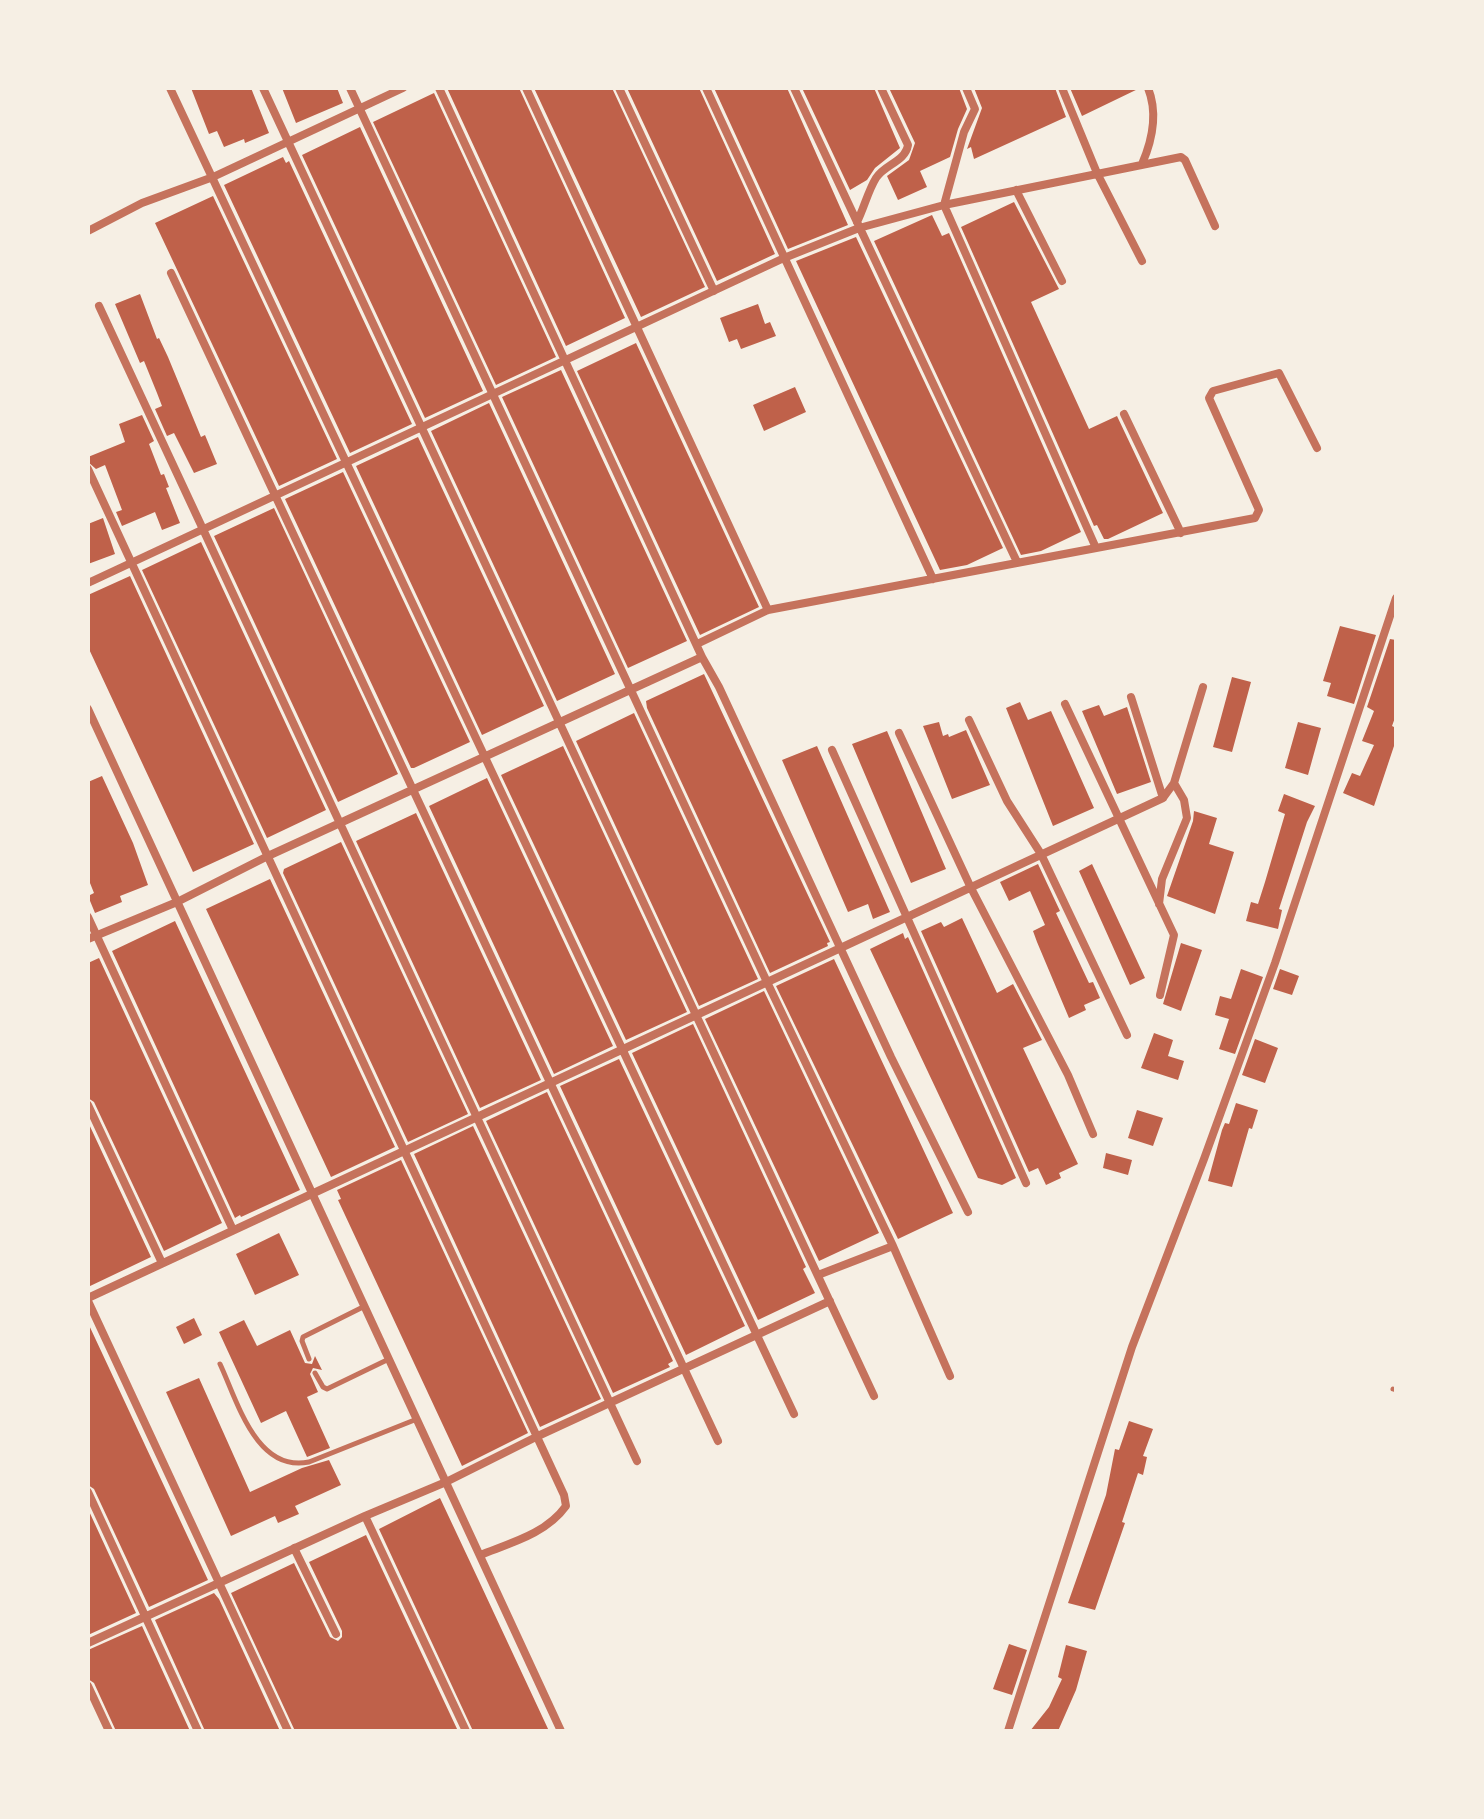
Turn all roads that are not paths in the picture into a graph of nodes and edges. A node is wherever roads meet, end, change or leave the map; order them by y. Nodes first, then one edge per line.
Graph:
1 (170, 88) edge
2 (263, 88) edge
3 (350, 88) edge
4 (403, 88) edge
5 (439, 88) edge
6 (526, 88) edge
7 (619, 88) edge
8 (706, 88) edge
9 (794, 88) edge
10 (881, 88) edge
11 (966, 88) edge
12 (1062, 88) edge
13 (1148, 88) edge
14 (360, 108) junction
15 (288, 142) junction
16 (1142, 164) junction
17 (1097, 173) junction
18 (213, 177) junction
19 (1016, 190) junction
20 (944, 205) junction
21 (858, 225) junction
22 (1215, 226) dead end
23 (88, 231) edge
24 (784, 258) junction
25 (1142, 261) dead end
26 (171, 273) dead end
27 (1062, 281) dead end
28 (714, 291) junction
29 (99, 306) dead end
30 (637, 327) junction
31 (565, 360) junction
32 (492, 394) junction
33 (1124, 414) dead end
34 (421, 427) junction
35 (1317, 448) dead end
36 (346, 461) junction
37 (88, 469) edge
38 (275, 494) junction
39 (202, 528) junction
40 (1181, 533) junction
41 (1096, 548) junction
42 (131, 561) junction
43 (1017, 562) junction
44 (933, 579) junction
45 (88, 583) edge
46 (1396, 598) edge
47 (768, 610) junction
48 (697, 644) junction
49 (702, 657) junction
50 (1203, 687) dead end
51 (631, 690) junction
52 (1131, 697) dead end
53 (1065, 704) dead end
54 (88, 709) edge
55 (969, 720) dead end
56 (560, 723) junction
57 (899, 733) dead end
58 (832, 750) dead end
59 (485, 757) junction
60 (1174, 783) junction
61 (413, 790) junction
62 (1163, 798) junction
63 (1118, 818) junction
64 (340, 823) junction
65 (1041, 854) junction
66 (268, 856) junction
67 (971, 888) junction
68 (177, 902) junction
69 (1159, 905) junction
70 (88, 917) edge
71 (907, 917) junction
72 (92, 937) edge
73 (842, 947) junction
74 (767, 982) junction
75 (1160, 995) dead end
76 (696, 1015) junction
77 (1127, 1035) dead end
78 (623, 1049) junction
79 (551, 1083) junction
80 (88, 1105) edge
81 (477, 1117) junction
82 (1093, 1134) dead end
83 (405, 1150) junction
84 (1026, 1183) dead end
85 (313, 1192) junction
86 (968, 1212) dead end
87 (233, 1230) junction
88 (893, 1246) junction
89 (162, 1263) junction
90 (818, 1275) junction
91 (88, 1299) edge
92 (830, 1301) junction
93 (365, 1306) junction
94 (757, 1335) junction
95 (309, 1359) dead end
96 (389, 1359) junction
97 (220, 1364) dead end
98 (684, 1368) junction
99 (315, 1373) dead end
100 (950, 1376) dead end
101 (874, 1396) dead end
102 (610, 1403) junction
103 (794, 1414) dead end
104 (417, 1419) junction
105 (538, 1436) junction
106 (718, 1441) dead end
107 (637, 1461) dead end
108 (446, 1482) junction
109 (88, 1492) edge
110 (365, 1516) junction
111 (294, 1548) junction
112 (480, 1555) junction
113 (218, 1583) junction
114 (146, 1617) junction
115 (336, 1634) dead end
116 (88, 1643) edge
117 (88, 1686) edge
118 (109, 1731) edge
119 (198, 1731) edge
120 (288, 1731) edge
121 (466, 1731) edge
122 (561, 1731) edge
123 (1008, 1731) edge

1 - 18 street
2 - 15 street
3 - 14 street
4 - 14 street
5 - 31 street
6 - 30 street
7 - 28 street
8 - 24 street
9 - 21 street
10 - 21 street
11 - 20 street
12 - 17 street
13 - 16 street
14 - 15 street
14 - 32 street
15 - 18 street
15 - 34 street
16 - 17 street
16 - 22 street
17 - 19 street
17 - 25 street
18 - 23 street
18 - 36 street
19 - 20 street
19 - 27 street
20 - 21 street
20 - 41 street
21 - 24 street
21 - 43 street
24 - 28 street
24 - 44 street
26 - 38 street
28 - 30 street
29 - 39 street
30 - 31 street
30 - 47 street
31 - 32 street
31 - 48 street
32 - 34 street
32 - 51 street
33 - 40 street
34 - 36 street
34 - 56 street
35 - 40 street
36 - 38 street
36 - 59 street
37 - 42 street
38 - 39 street
38 - 61 street
39 - 42 street
39 - 64 street
40 - 41 street
41 - 43 street
42 - 45 street
42 - 66 street
43 - 44 street
44 - 47 street
46 - 123 street
47 - 48 street
48 - 49 street
49 - 51 street
49 - 73 street
50 - 60 street
51 - 56 street
51 - 74 street
52 - 62 street
53 - 63 street
54 - 68 street
55 - 65 street
56 - 59 street
56 - 76 street
57 - 67 street
58 - 71 street
59 - 61 street
59 - 78 street
60 - 62 street
60 - 69 street
61 - 64 street
61 - 79 street
62 - 63 street
63 - 65 street
63 - 69 street
64 - 66 street
64 - 81 street
65 - 67 street
65 - 77 street
66 - 68 street
66 - 83 street
67 - 71 street
67 - 82 street
68 - 72 street
68 - 85 street
69 - 75 street
70 - 72 street
71 - 73 street
71 - 84 street
72 - 87 street
73 - 74 street
73 - 86 street
74 - 76 street
74 - 88 street
76 - 78 street
76 - 90 street
78 - 79 street
78 - 94 street
79 - 81 street
79 - 98 street
80 - 89 street
81 - 83 street
81 - 102 street
83 - 85 street
83 - 105 street
85 - 87 street
85 - 93 street
87 - 89 street
88 - 90 street
88 - 100 street
89 - 91 street
90 - 92 street
91 - 113 street
92 - 94 street
92 - 101 street
93 - 95 lane
93 - 96 street
94 - 98 street
94 - 103 street
96 - 99 lane
96 - 104 street
97 - 104 lane
98 - 102 street
98 - 106 street
102 - 105 street
102 - 107 street
104 - 108 street
105 - 108 street
105 - 112 street
108 - 110 street
108 - 112 street
109 - 114 street
110 - 111 street
110 - 121 street
111 - 113 street
111 - 115 street
112 - 122 street
113 - 114 street
113 - 120 street
114 - 116 street
114 - 119 street
117 - 118 street

